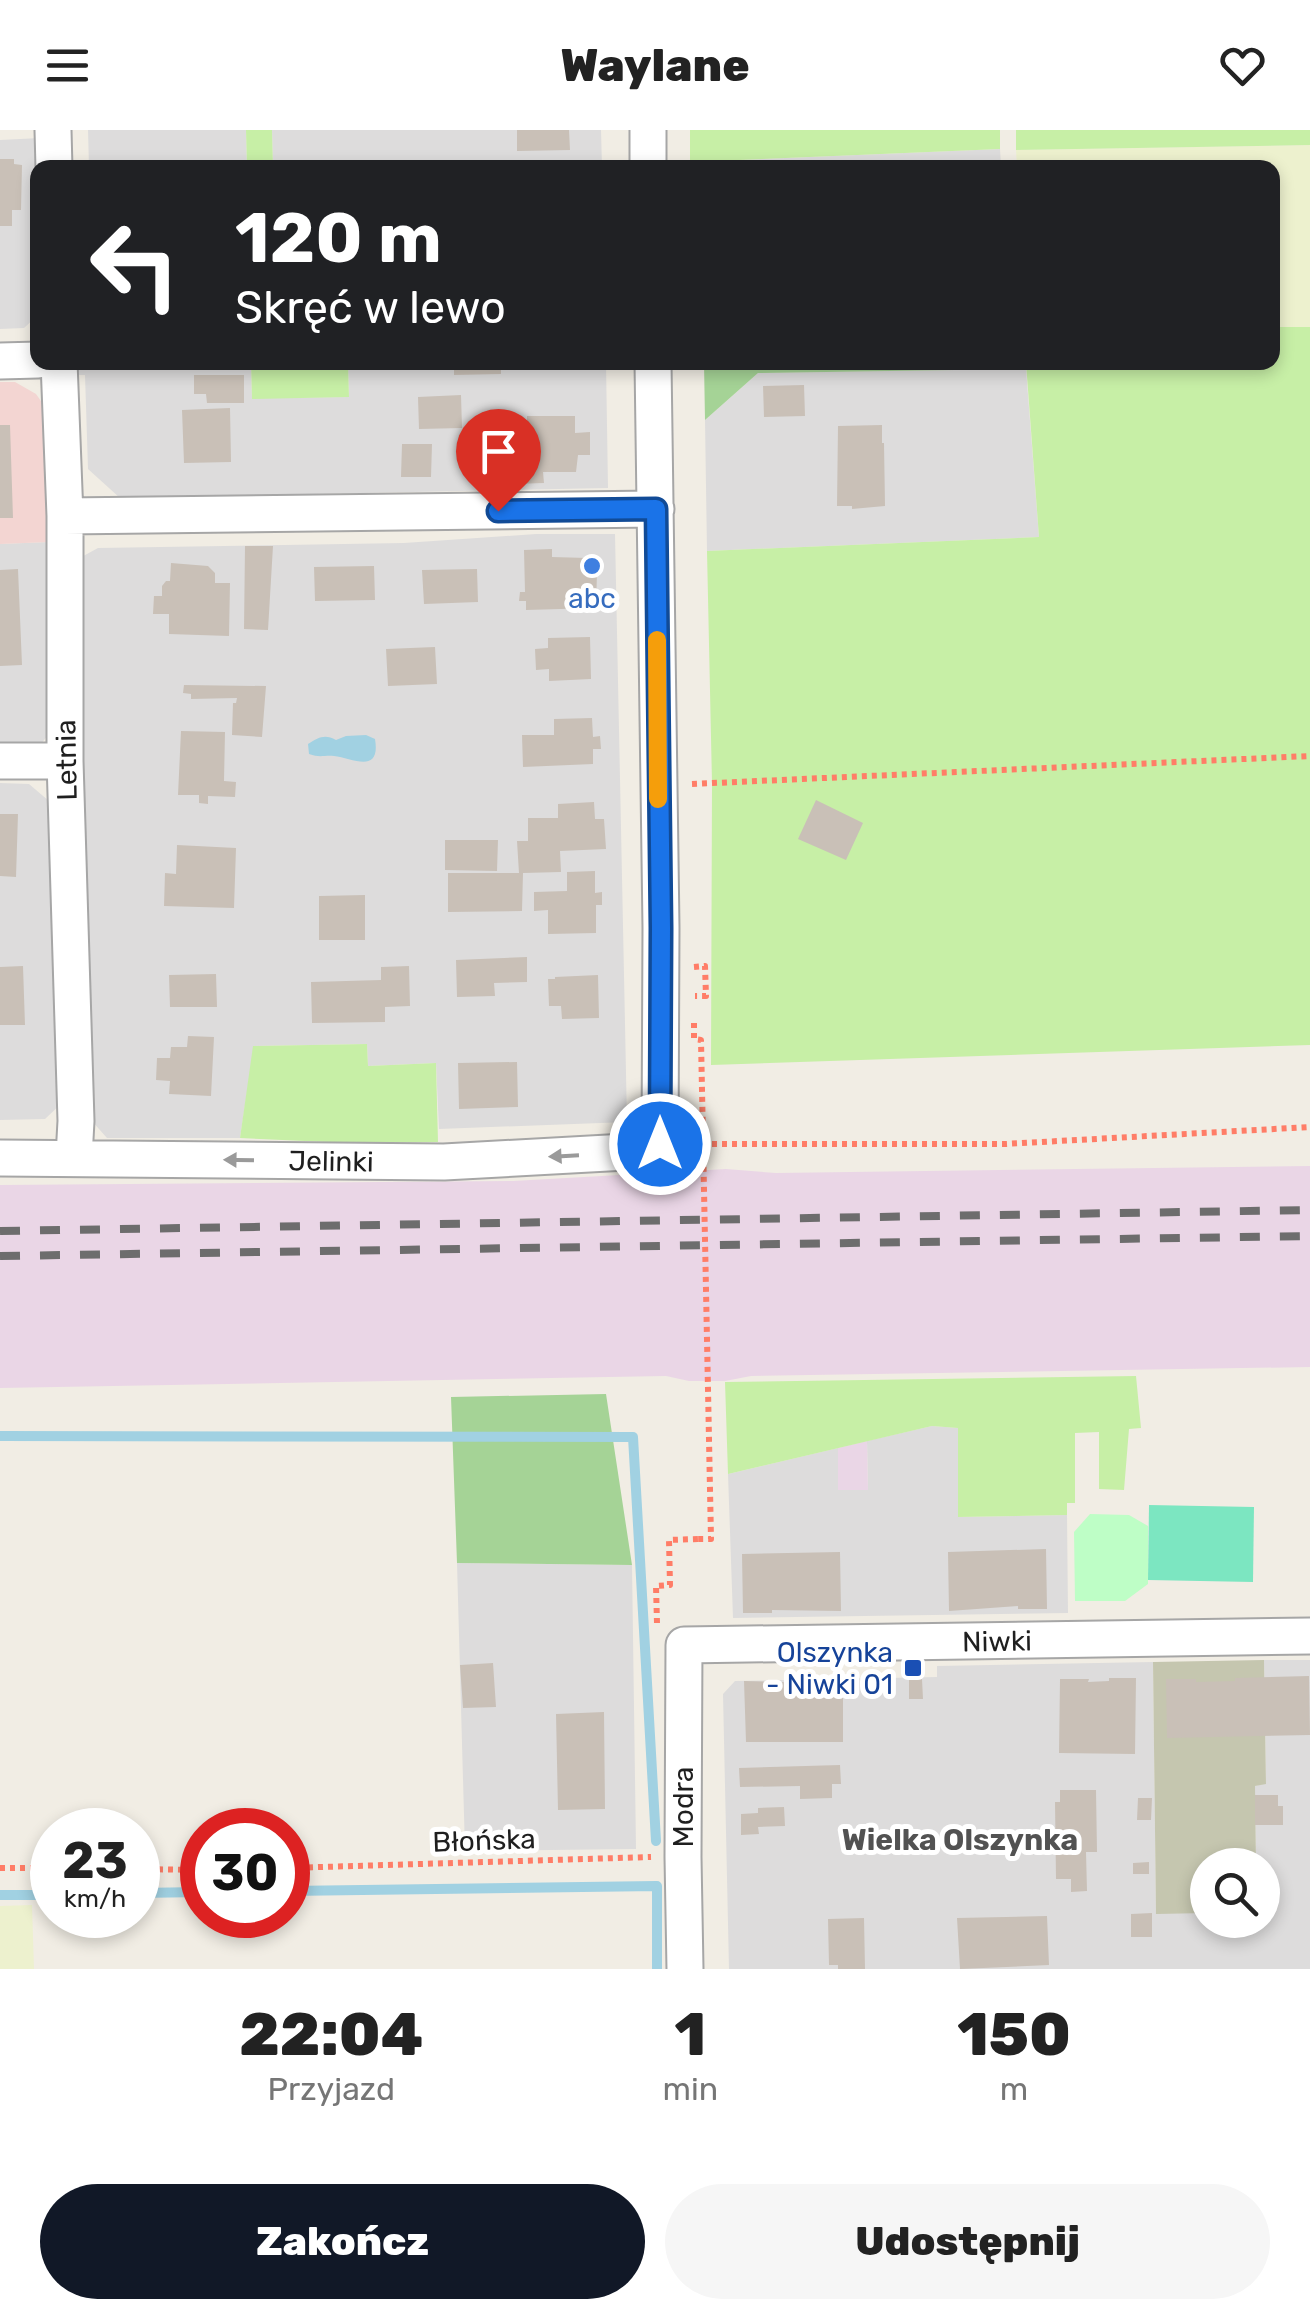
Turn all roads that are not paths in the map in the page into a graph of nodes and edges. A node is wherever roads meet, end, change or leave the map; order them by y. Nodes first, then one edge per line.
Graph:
1 (53, 130) edge
2 (648, 130) edge
3 (54, 160) edge
4 (648, 160) edge
5 (30, 360) edge
6 (0, 361) edge
7 (60, 370) edge
8 (653, 370) edge
9 (656, 509) junction
10 (65, 516) junction
11 (0, 761) edge
12 (65, 761) junction
13 (74, 1157) junction
14 (0, 1158) edge
15 (670, 1634) joint
16 (1310, 1636) edge
17 (685, 1969) edge

1 - 3 street
2 - 4 street
5 - 6 street
7 - 10 street, Letnia
8 - 9 street
9 - 10 street
9 -> 13 street, Jelinki
10 - 12 street, Letnia
11 - 12 street
12 - 13 street, Letnia
13 - 14 street, Jelinki
15 - 16 street, Niwki
15 - 17 street, Modra

